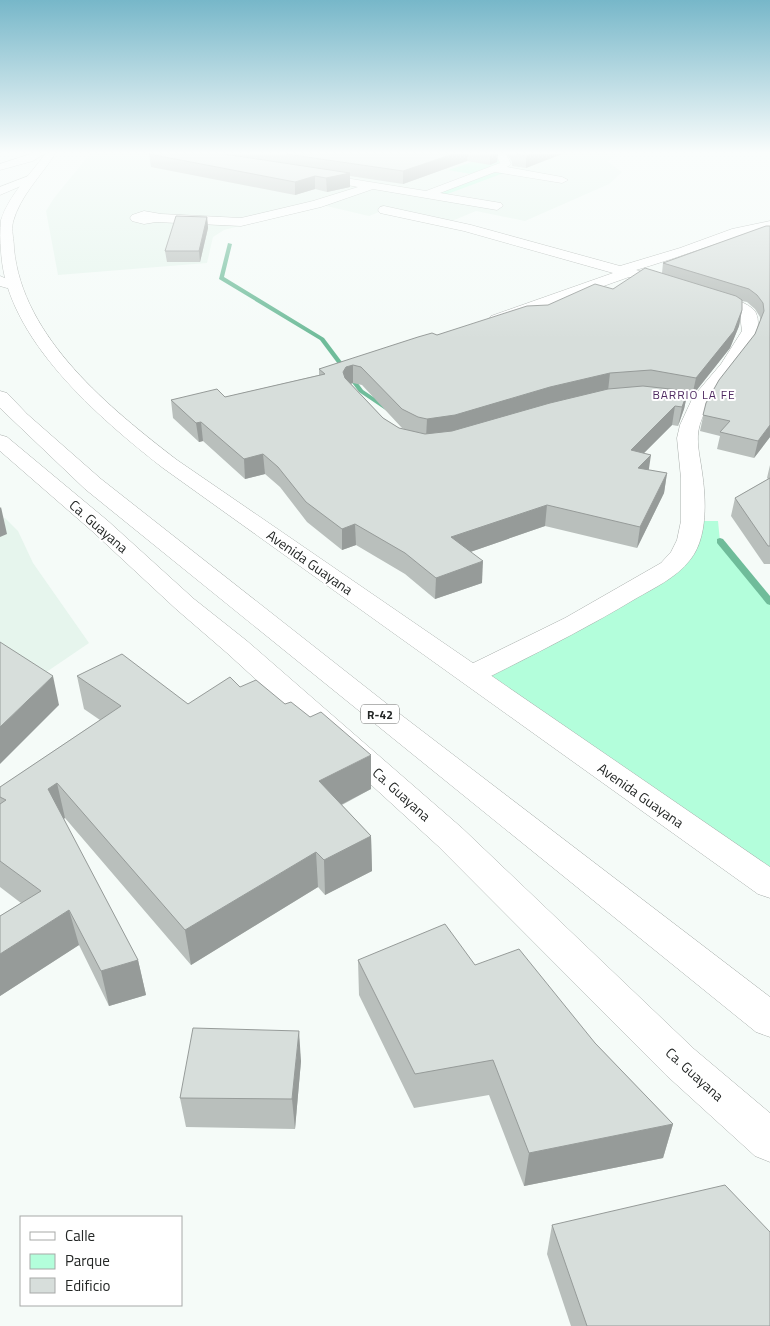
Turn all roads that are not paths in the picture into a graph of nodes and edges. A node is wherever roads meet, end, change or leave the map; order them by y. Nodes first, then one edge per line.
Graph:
1 (9, 216) edge
2 (268, 216) edge
3 (411, 216) edge
4 (156, 218) dead end
5 (770, 225) edge
6 (624, 272) junction
7 (3, 282) edge
8 (485, 323) edge
9 (2, 402) edge
10 (0, 441) edge
11 (471, 675) junction
12 (770, 885) edge
13 (770, 1020) edge
14 (770, 1140) edge

1 - 7 main road, Avenida Guayana
2 - 4 main road
3 - 6 main road
5 - 6 main road
6 - 8 main road
6 - 11 main road
7 - 11 main road, Avenida Guayana
9 - 13 main road, R-42
10 - 14 main road, Ca. Guayana
11 - 12 main road, Avenida Guayana

